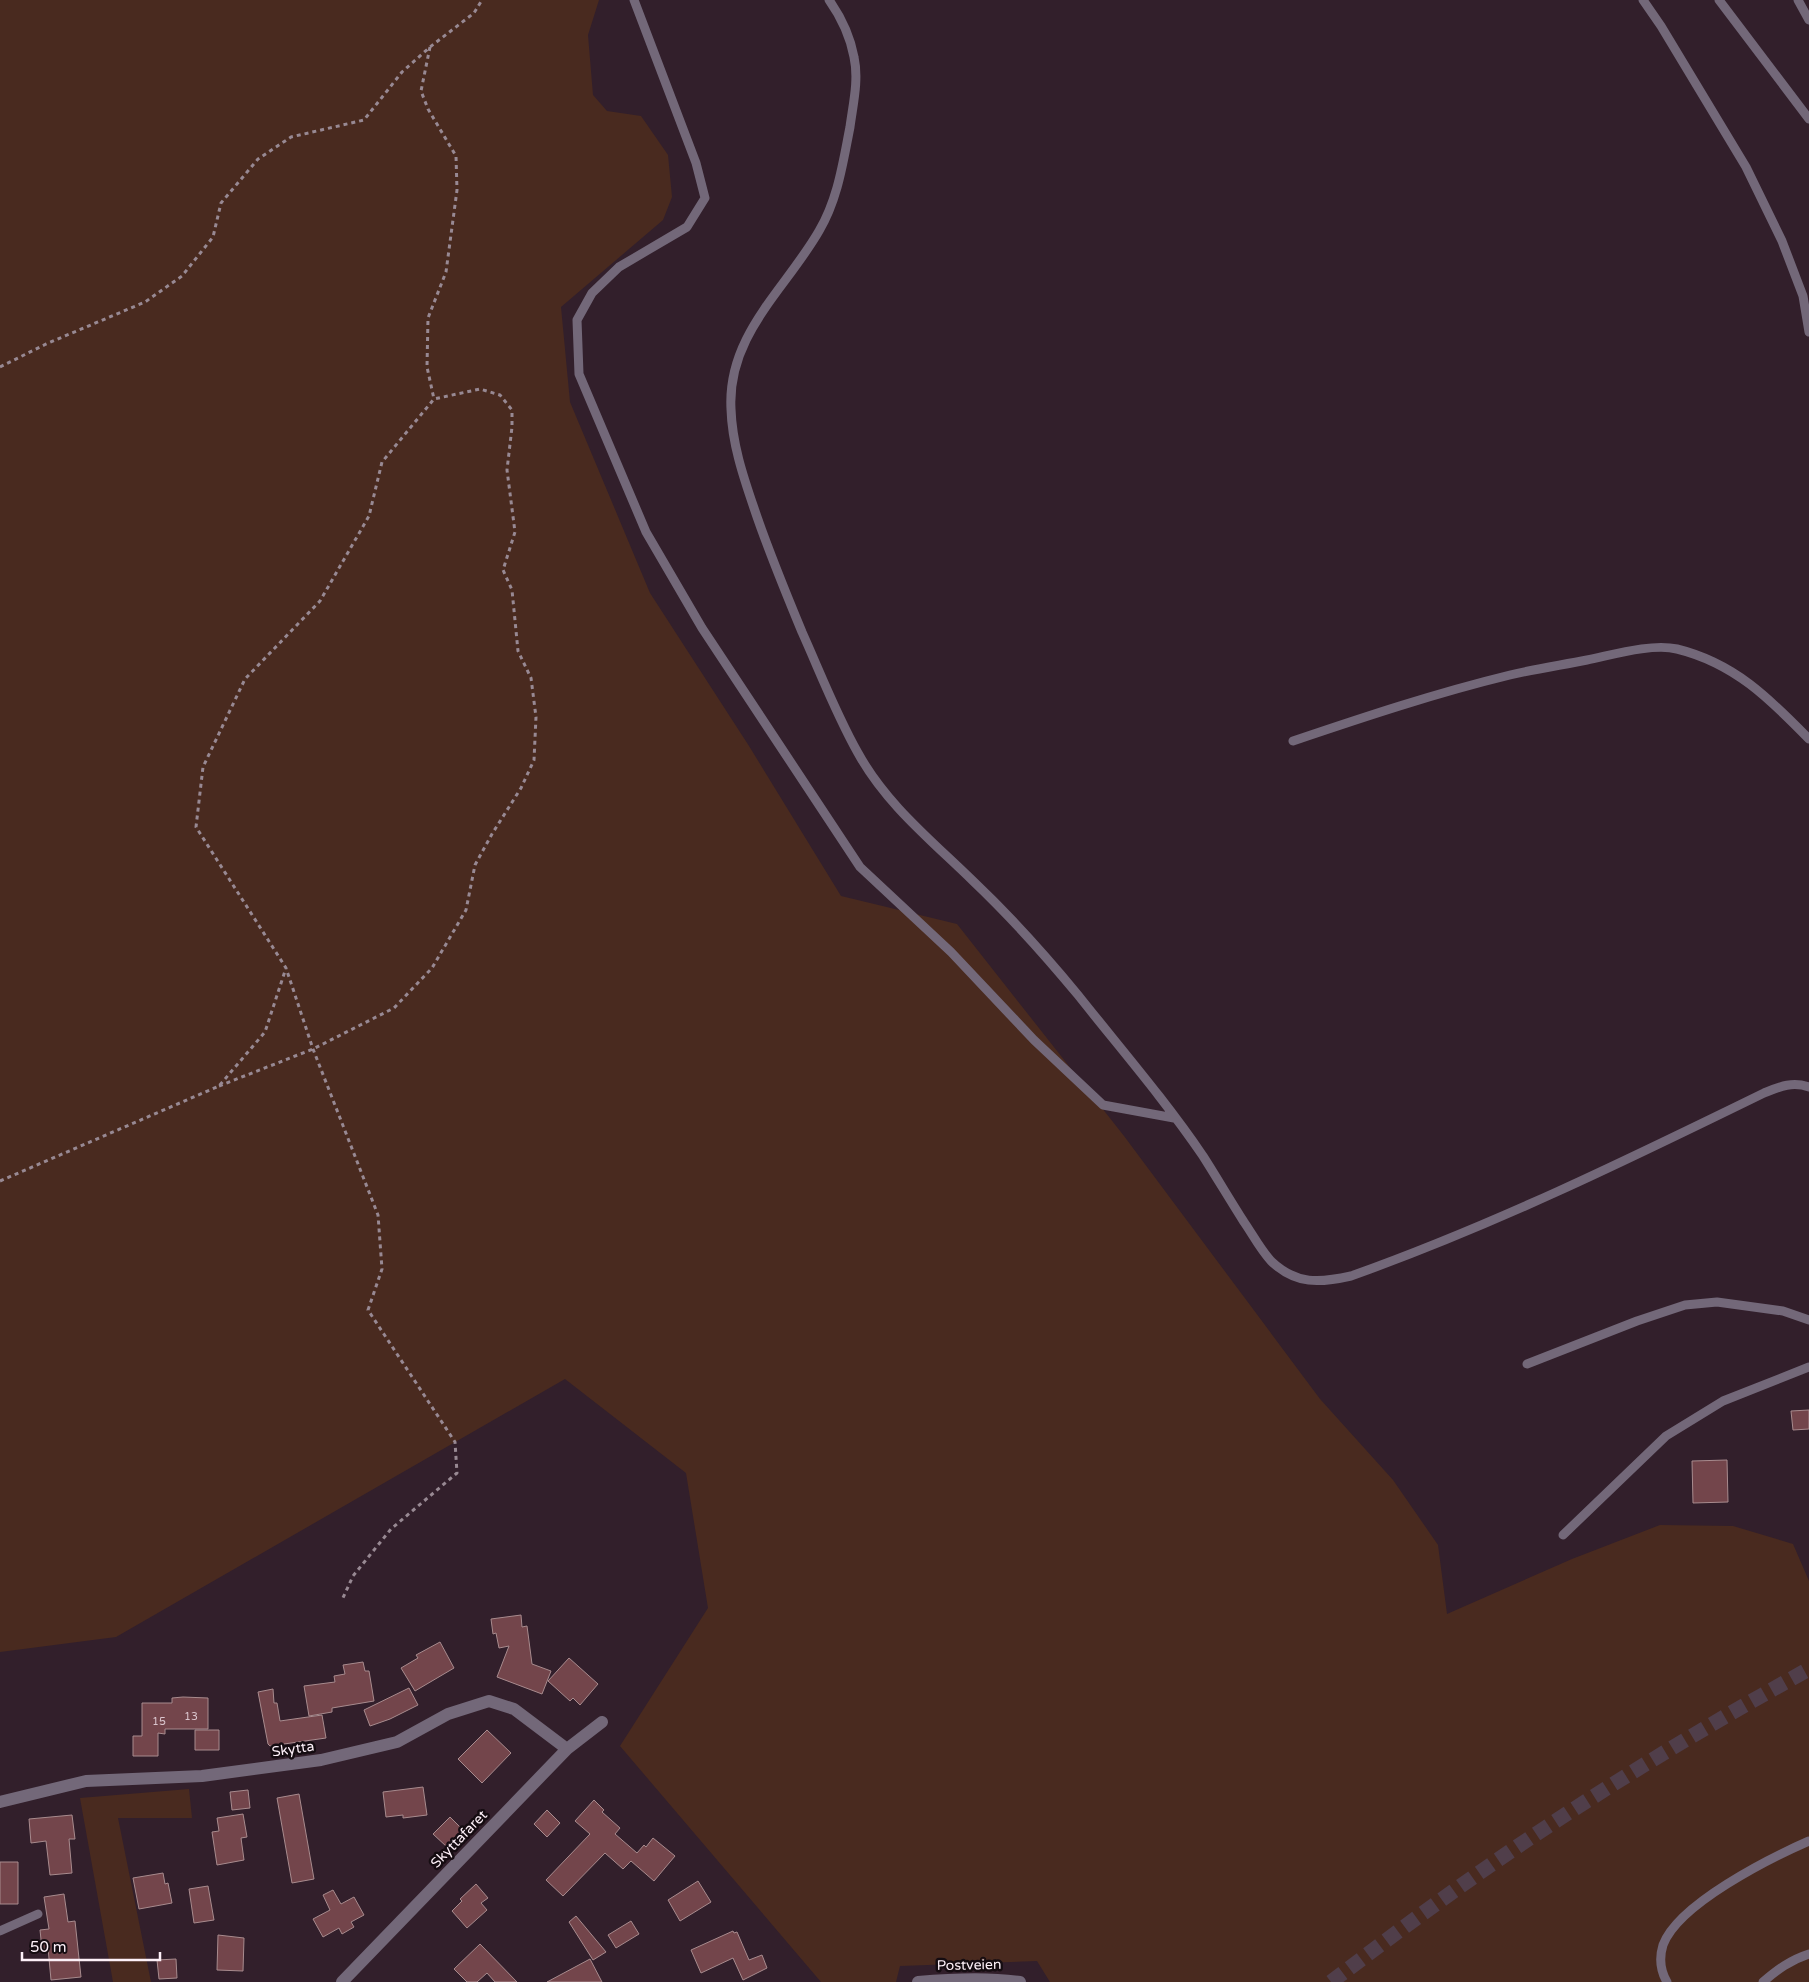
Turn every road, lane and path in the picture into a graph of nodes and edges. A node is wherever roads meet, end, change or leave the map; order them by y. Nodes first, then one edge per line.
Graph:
1 (482, 0) edge
2 (634, 0) edge
3 (829, 0) edge
4 (1643, 0) edge
5 (1719, 0) edge
6 (1798, 0) edge
7 (1809, 20) edge
8 (430, 47) junction
9 (1809, 119) edge
10 (1809, 332) edge
11 (0, 367) edge
12 (434, 399) junction
13 (1809, 739) edge
14 (1293, 741) dead end
15 (286, 968) junction
16 (313, 1049) junction
17 (219, 1086) junction
18 (1809, 1087) edge
19 (1174, 1118) junction
20 (0, 1181) edge
21 (1809, 1320) edge
22 (1527, 1364) dead end
23 (1809, 1367) edge
24 (1563, 1535) dead end
25 (342, 1600) dead end
26 (602, 1722) dead end
27 (567, 1749) junction
28 (0, 1802) edge
29 (1809, 1841) edge
30 (38, 1914) dead end
31 (0, 1931) edge
32 (1809, 1954) edge
33 (342, 1982) edge
34 (918, 1982) edge
35 (1020, 1982) edge
36 (1667, 1982) edge
37 (1763, 1982) edge

1 - 8 path
2 - 19 lane
3 - 19 lane
4 - 10 lane
5 - 9 lane
6 - 7 lane
8 - 11 path
8 - 12 path
12 - 15 path
12 - 16 path
13 - 14 lane
15 - 16 path
15 - 17 path
16 - 17 path
16 - 25 path
17 - 20 path
18 - 19 lane
21 - 22 lane
23 - 24 lane
26 - 27 street, Skyttafaret
27 - 28 street, Skytta
27 - 33 street, Skyttafaret
29 - 36 lane
30 - 31 lane
32 - 37 lane
34 - 35 street, Postveien

